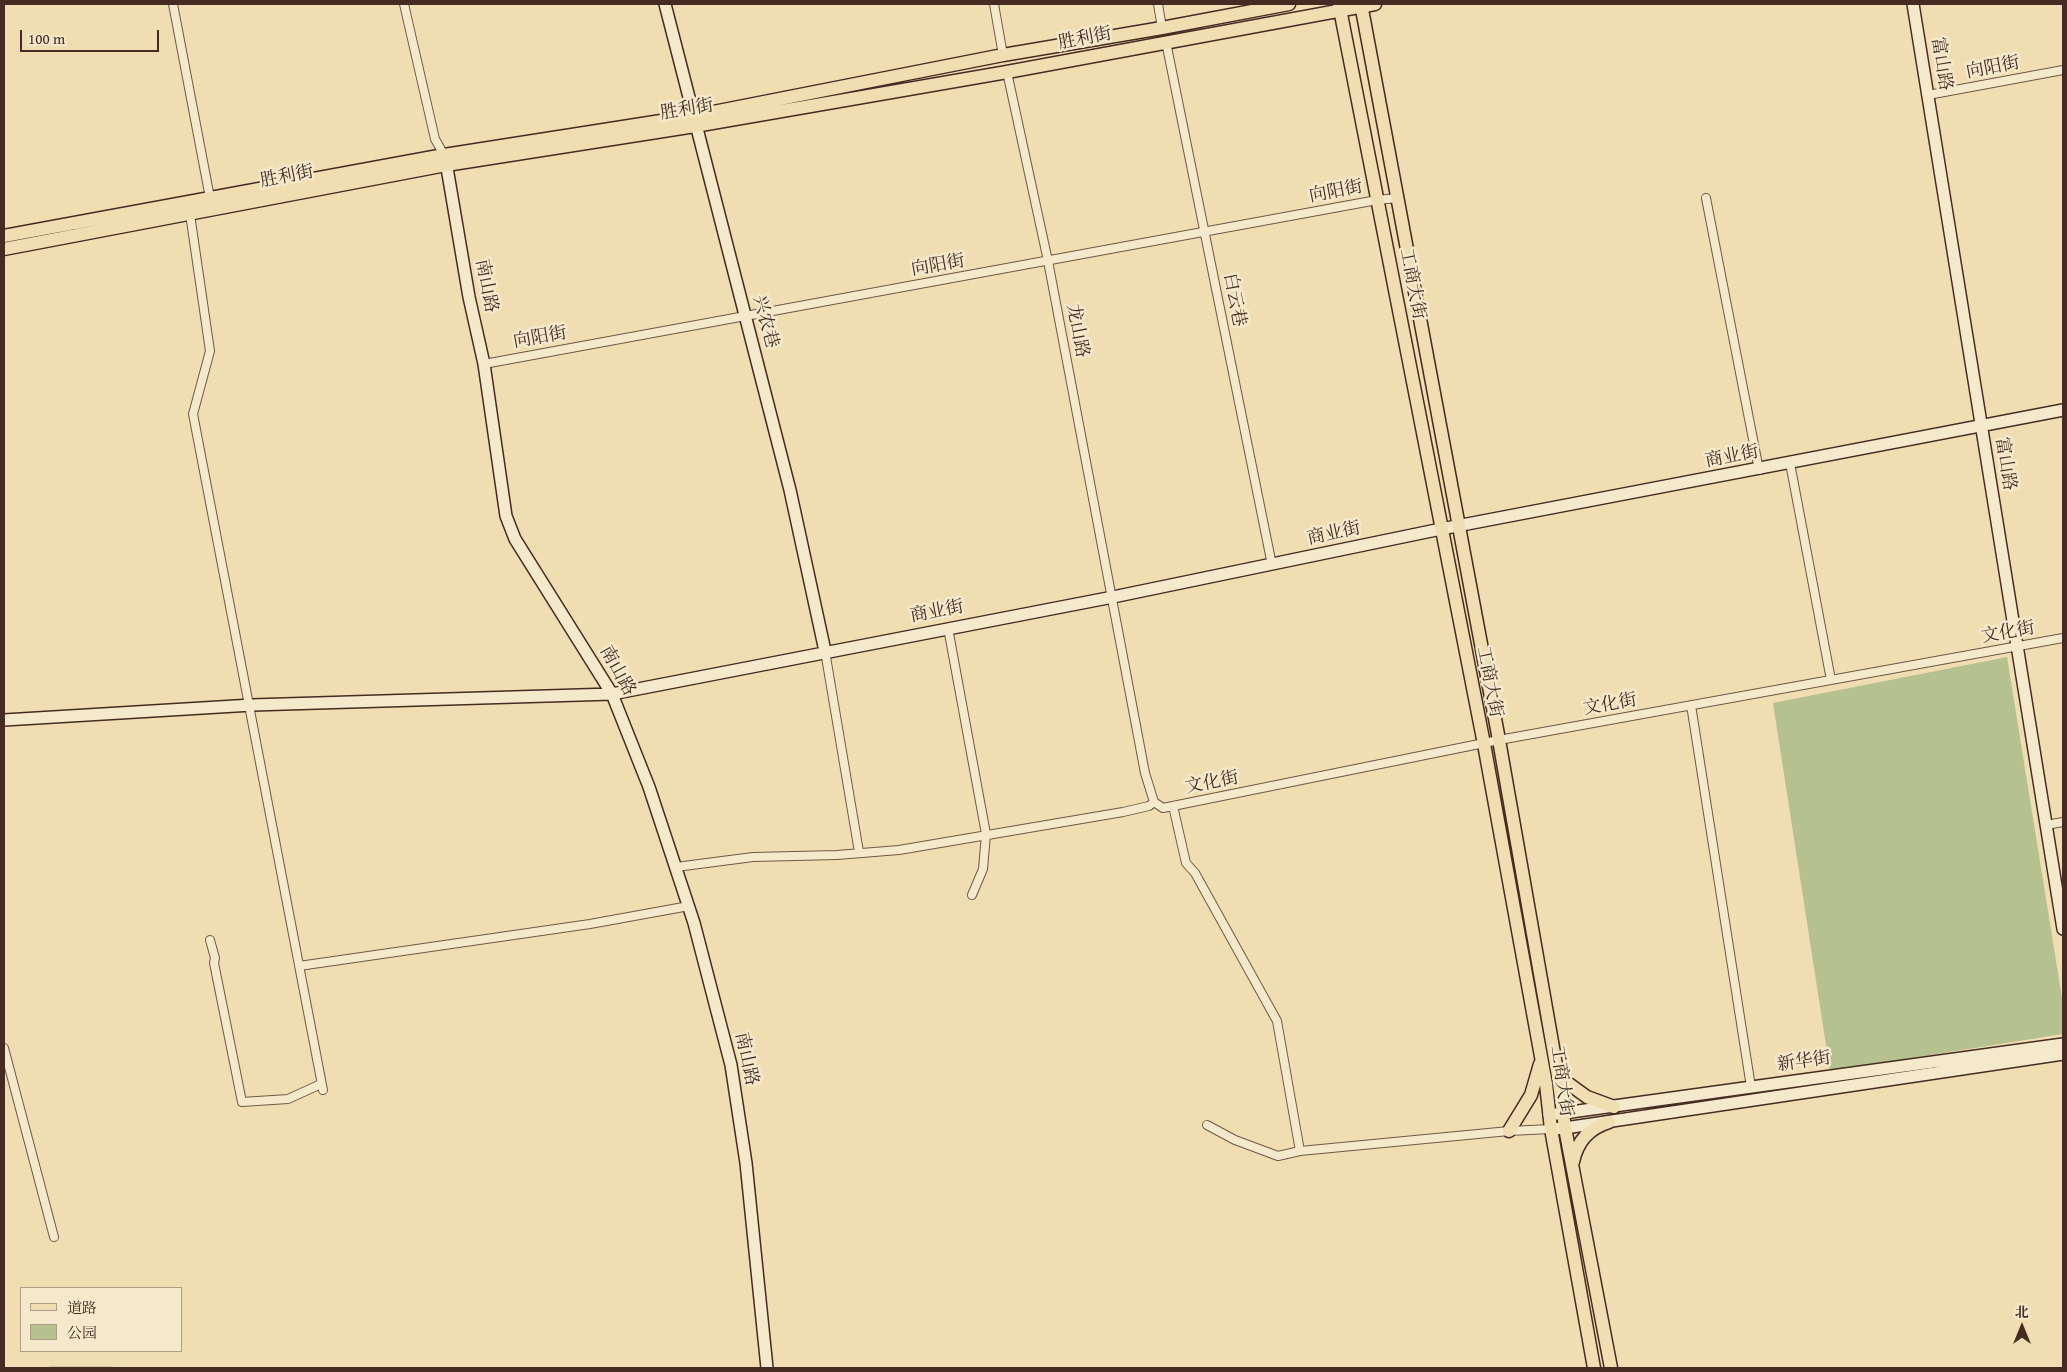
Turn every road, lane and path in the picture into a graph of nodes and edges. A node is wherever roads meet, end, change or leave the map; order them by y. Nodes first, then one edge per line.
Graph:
1 (173, 4) edge
2 (404, 4) edge
3 (665, 4) edge
4 (994, 4) edge
5 (1158, 4) edge
6 (1289, 4) edge
7 (1375, 4) edge
8 (1913, 4) edge
9 (1361, 5) edge
10 (1340, 7) edge
11 (1162, 28) junction
12 (1166, 42) junction
13 (1003, 55) junction
14 (2063, 70) edge
15 (1008, 72) junction
16 (1928, 95) junction
17 (694, 121) junction
18 (445, 160) junction
19 (210, 198) junction
20 (1398, 198) junction
21 (1706, 198) dead end
22 (1377, 200) junction
23 (190, 214) junction
24 (1205, 232) junction
25 (4, 236) edge
26 (4, 249) edge
27 (1048, 261) junction
28 (746, 316) junction
29 (484, 364) junction
30 (2063, 410) edge
31 (1982, 426) junction
32 (1790, 464) junction
33 (1758, 470) junction
34 (1458, 526) junction
35 (1441, 529) junction
36 (1272, 565) junction
37 (1113, 597) junction
38 (948, 628) junction
39 (2063, 638) edge
40 (2016, 647) junction
41 (825, 652) junction
42 (1831, 680) junction
43 (612, 694) junction
44 (1691, 705) junction
45 (4, 720) edge
46 (1499, 740) junction
47 (1484, 744) junction
48 (1154, 802) junction
49 (1174, 806) junction
50 (2063, 822) edge
51 (2046, 825) junction
52 (986, 834) junction
53 (859, 852) junction
54 (676, 867) junction
55 (972, 895) dead end
56 (689, 906) junction
57 (2063, 929) edge
58 (210, 940) dead end
59 (299, 966) junction
60 (2063, 1044) edge
61 (4, 1048) edge
62 (2063, 1054) edge
63 (1541, 1059) junction
64 (1558, 1076) junction
65 (1751, 1087) junction
66 (1614, 1106) junction
67 (1563, 1113) junction
68 (1549, 1115) junction
69 (1609, 1122) junction
70 (1207, 1125) dead end
71 (1565, 1128) junction
72 (1551, 1129) junction
73 (1509, 1131) junction
74 (1300, 1151) junction
75 (1573, 1170) junction
76 (54, 1237) dead end
77 (767, 1368) edge
78 (1594, 1368) edge
79 (1611, 1368) edge

1 - 19 street
2 - 18 street, 南山路
3 - 17 street, 兴农巷
4 - 13 street
5 - 11 street
6 - 11 main road, 胜利街
7 - 9 main road, 胜利街
8 - 16 street, 富山路
9 - 10 main road, 胜利街
9 - 20 main road, 工商大街
10 - 12 main road, 胜利街
10 - 22 main road, 工商大街
11 - 13 main road, 胜利街
12 - 15 main road, 胜利街
12 - 24 street, 白云巷
13 - 17 main road, 胜利街
14 - 16 street, 向阳街
15 - 17 main road, 胜利街
15 - 27 street, 龙山路
16 - 31 street, 富山路
17 - 18 main road, 胜利街
17 - 28 street, 兴农巷
18 - 19 main road, 胜利街
18 - 23 main road, 胜利街
18 - 29 street, 南山路
19 - 25 main road, 胜利街
20 - 22 street, 向阳街
20 - 34 main road, 工商大街
21 - 33 street
22 - 24 street, 向阳街
22 - 35 main road, 工商大街
23 - 26 main road, 胜利街
23 - 59 street
24 - 27 street, 向阳街
24 - 36 street, 白云巷
27 - 28 street, 向阳街
27 - 37 street, 龙山路
28 - 29 street, 向阳街
28 - 41 street, 兴农巷
29 - 43 street, 南山路
30 - 31 street, 商业街
31 - 32 street, 商业街
31 - 40 street, 富山路
32 - 33 street, 商业街
32 - 42 street
33 - 34 street, 商业街
34 - 35 street, 商业街
34 - 46 main road, 工商大街
35 - 36 street, 商业街
35 - 47 main road, 工商大街
36 - 37 street, 商业街
37 - 38 street, 商业街
37 - 48 street, 龙山路
38 - 41 street, 商业街
38 - 52 street
39 - 40 street, 文化街
40 - 42 street, 文化街
40 - 51 street, 富山路
41 - 43 street, 商业街
41 - 53 street
42 - 44 street, 文化街
43 - 45 street, 商业街
43 - 54 street, 南山路
44 - 46 street, 文化街
44 - 65 street
46 - 47 street, 文化街
46 - 64 main road, 工商大街
47 - 49 street, 文化街
47 - 63 main road, 工商大街
48 - 49 street, 文化街
48 - 52 street
49 - 74 street
50 - 51 street
51 - 57 street, 富山路
52 - 53 street
52 - 55 street
53 - 54 street
54 - 56 street, 南山路
56 - 59 street
56 - 77 street, 南山路
58 - 59 street
60 - 65 street, 新华街
61 - 76 street
62 - 69 street, 新华街
63 - 68 main road, 工商大街
63 - 73 main road
64 - 66 main road
64 - 67 main road, 工商大街
65 - 66 street, 新华街
66 - 67 street, 新华街
67 - 68 street, 新华街
67 - 71 main road, 工商大街
68 - 72 main road, 工商大街
69 - 71 street, 新华街
69 - 75 main road
70 - 74 street
71 - 72 street, 新华街
71 - 75 main road, 工商大街
72 - 73 street
72 - 78 main road, 工商大街
73 - 74 street
75 - 79 main road, 工商大街

